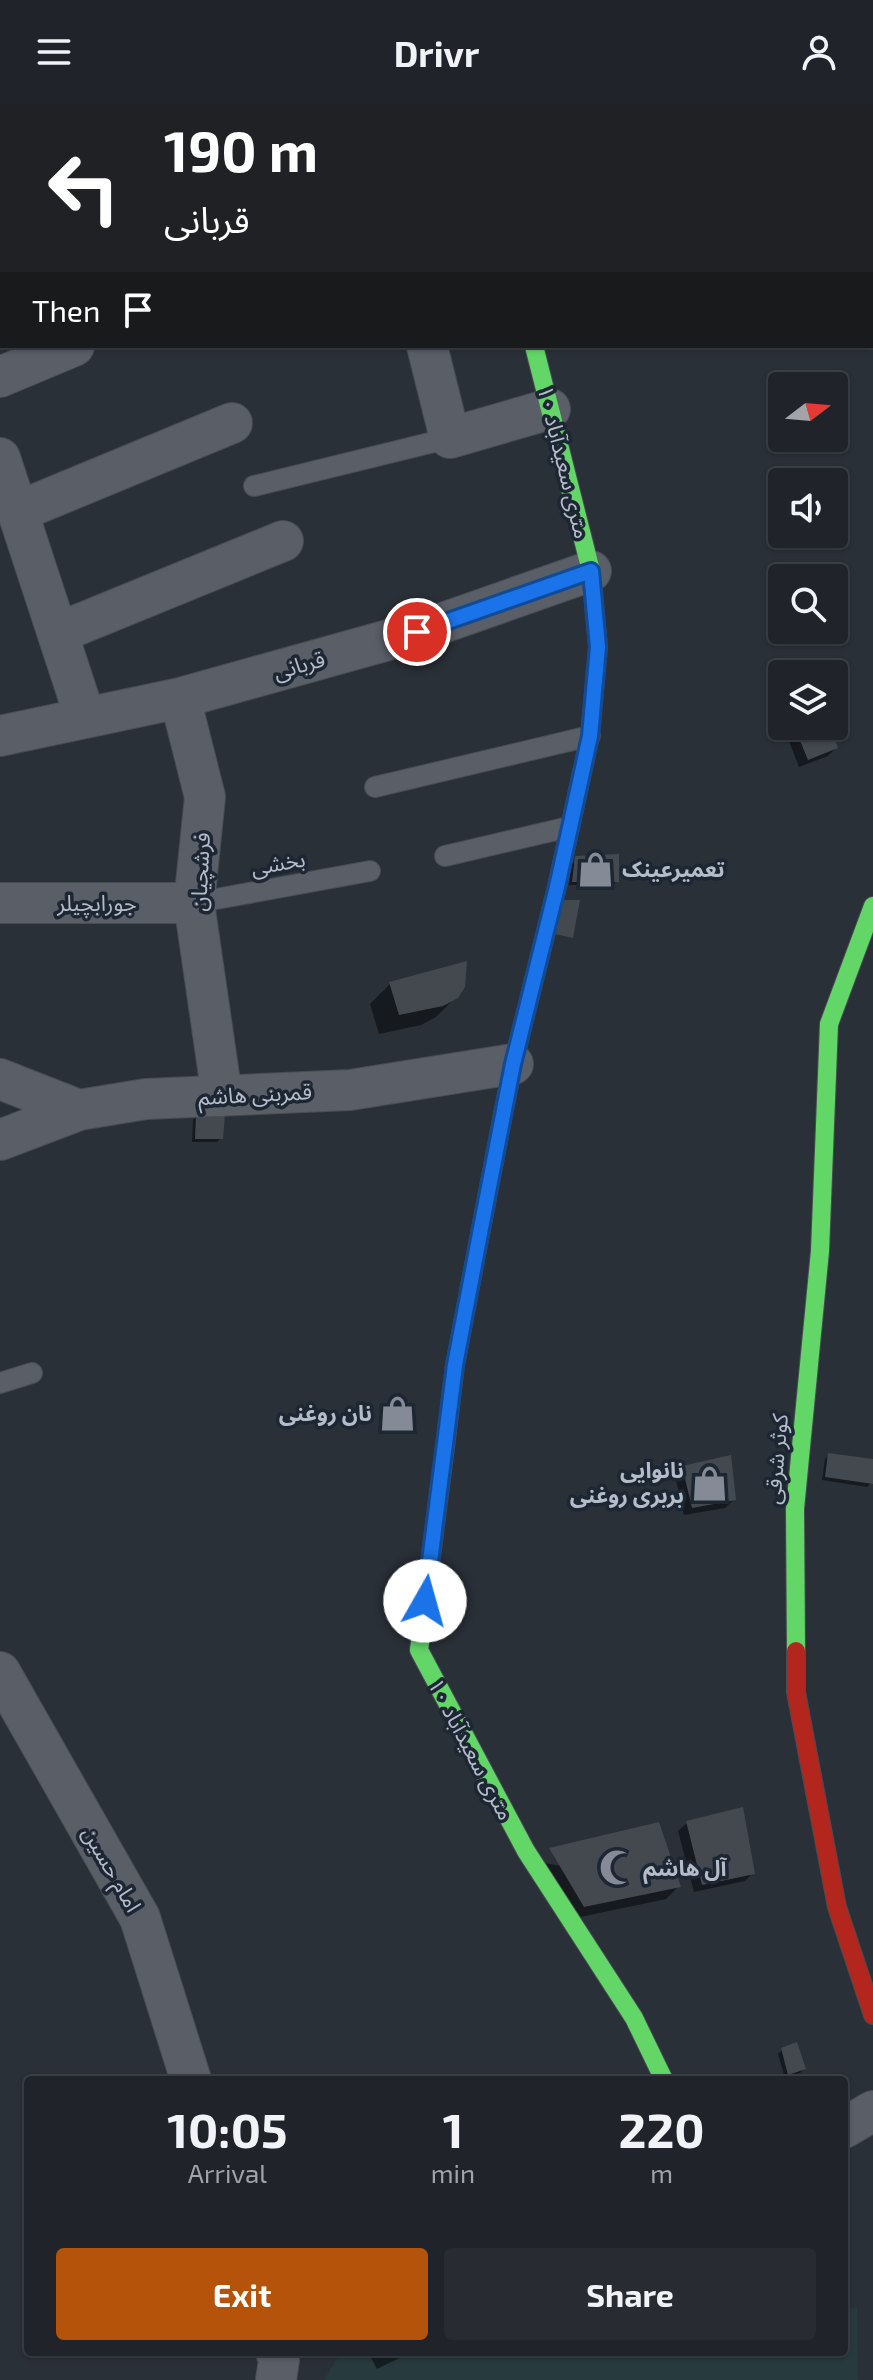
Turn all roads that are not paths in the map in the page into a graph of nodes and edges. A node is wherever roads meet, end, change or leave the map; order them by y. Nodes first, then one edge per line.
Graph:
1 (69, 348) edge
2 (428, 348) edge
3 (544, 350) edge
4 (0, 377) edge
5 (550, 409) junction
6 (232, 423) dead end
7 (450, 438) junction
8 (6, 483) edge
9 (254, 486) dead end
10 (283, 541) dead end
11 (591, 571) junction
12 (58, 633) junction
13 (180, 698) junction
14 (85, 717) junction
15 (0, 736) edge
16 (590, 736) junction
17 (375, 787) dead end
18 (569, 827) junction
19 (445, 856) dead end
20 (370, 871) dead end
21 (194, 903) junction
22 (0, 904) edge
23 (873, 906) edge
24 (513, 1064) junction
25 (0, 1079) edge
26 (222, 1096) junction
27 (79, 1110) junction
28 (0, 1140) edge
29 (32, 1373) dead end
30 (0, 1383) edge
31 (0, 1672) edge
32 (873, 2015) edge
33 (190, 2076) edge
34 (662, 2076) edge
35 (873, 2111) edge
36 (848, 2126) edge

1 - 4 street
2 - 7 street
3 - 5 street, ۱۰ متری سعیدآباد
5 - 7 street
5 - 11 street, ۱۰ متری سعیدآباد
6 - 8 street
7 - 9 lane
8 - 12 street
10 - 12 street
11 - 13 street, قربانی
11 - 16 street, ۱۰ متری سعیدآباد
12 - 14 street
13 - 14 street, قربانی
13 - 21 street, فرشچیان
14 - 15 street, قربانی
16 - 17 lane
16 - 18 street, ۱۰ متری سعیدآباد
18 - 19 lane
18 - 24 street, ۱۰ متری سعیدآباد
20 - 21 lane, بخشی
21 - 22 street, جورابچیلر
21 - 26 street, فرشچیان
23 - 32 street, کوثر شرقی
24 - 26 street, قمربنی هاشم
24 - 34 street, ۱۰ متری سعیدآباد
25 - 27 street
26 - 27 street, قمربنی هاشم
27 - 28 street, قمربنی هاشم
29 - 30 lane
31 - 33 street, امام حسین
35 - 36 street

